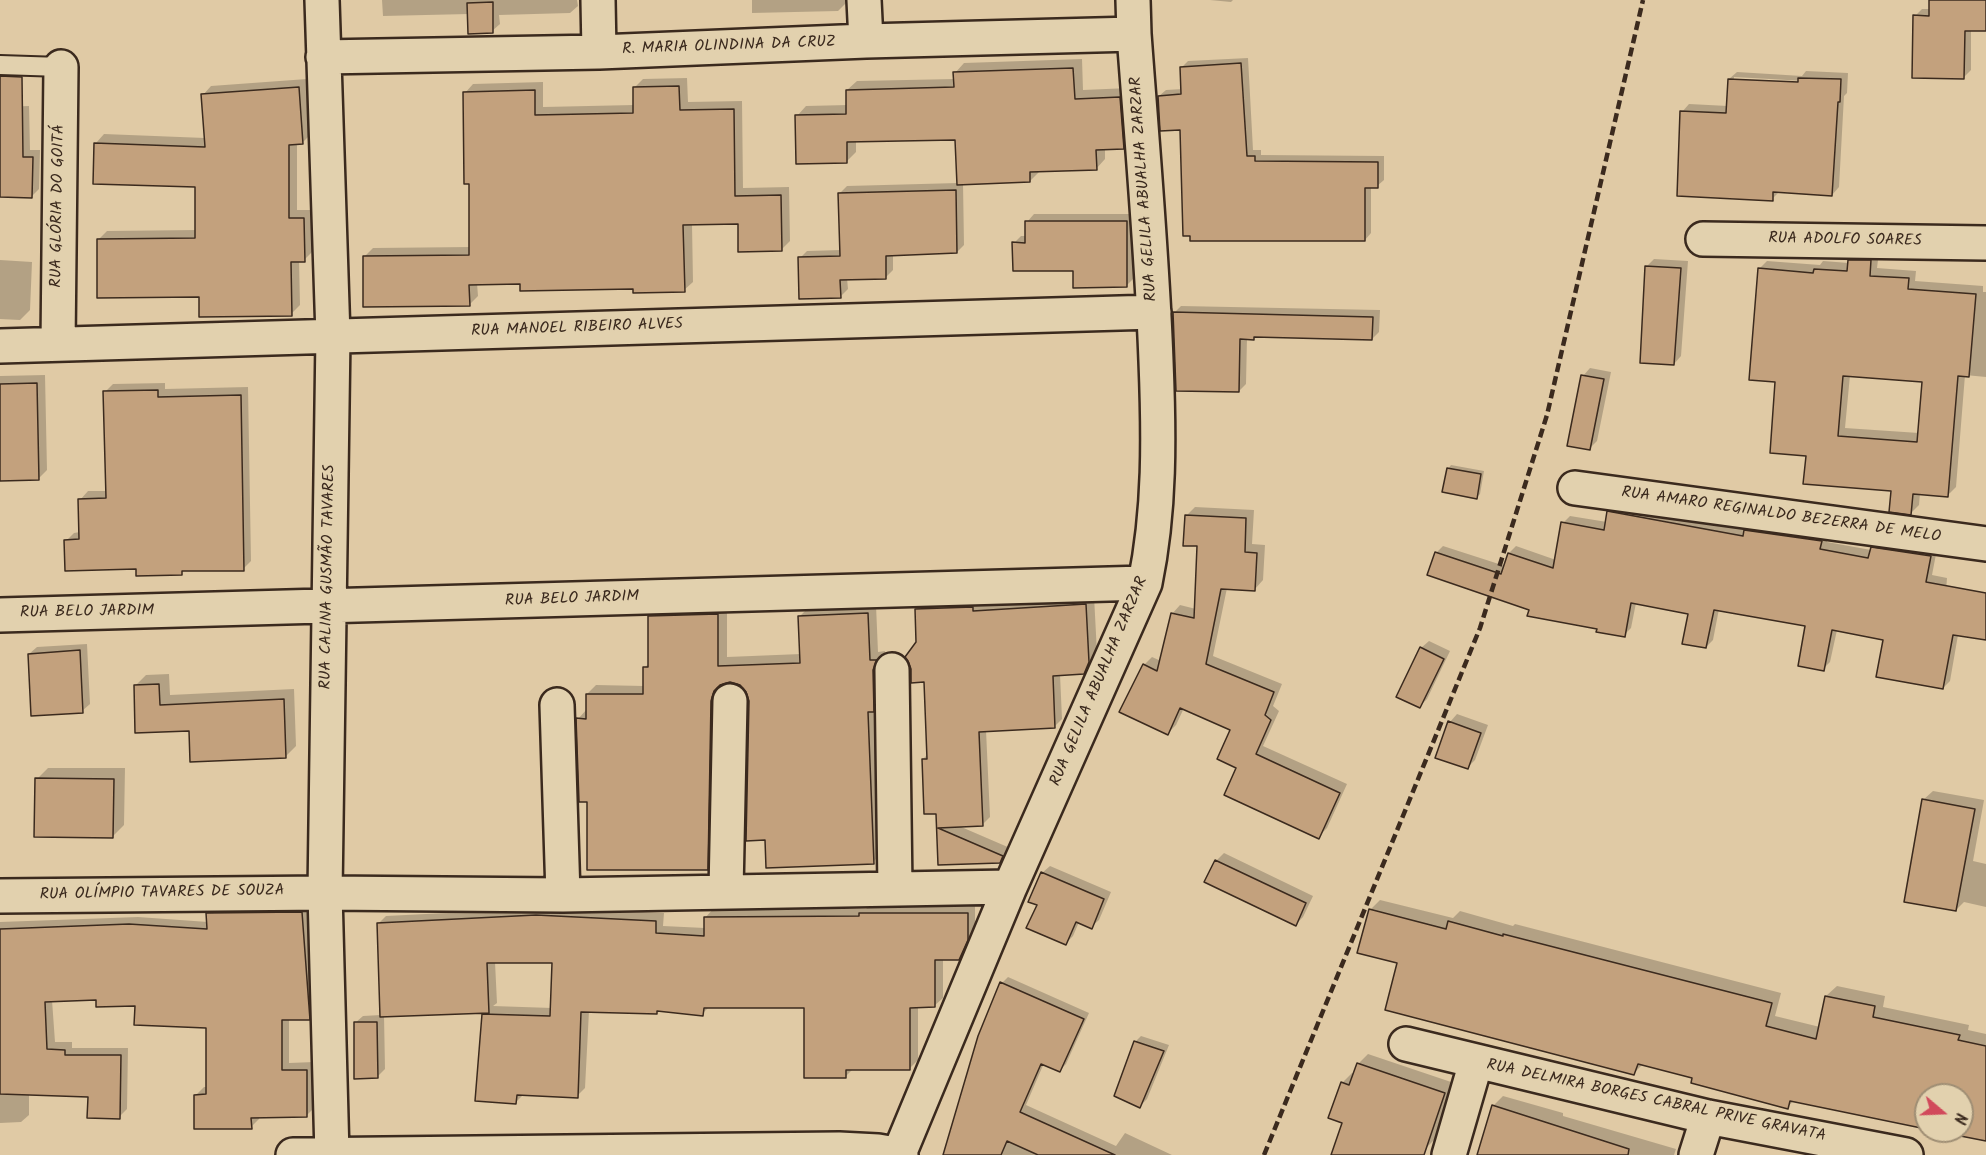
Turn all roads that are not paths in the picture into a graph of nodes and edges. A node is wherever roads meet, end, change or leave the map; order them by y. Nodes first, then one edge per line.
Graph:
1 (322, 0) edge
2 (598, 0) edge
3 (864, 0) edge
4 (1133, 0) edge
5 (1134, 34) junction
6 (866, 41) junction
7 (599, 52) junction
8 (323, 57) junction
9 (0, 65) edge
10 (61, 67) joint
11 (1704, 239) dead end
12 (1986, 243) edge
13 (1154, 312) junction
14 (333, 336) junction
15 (58, 344) junction
16 (0, 346) edge
17 (1575, 488) dead end
18 (1986, 544) edge
19 (1145, 583) junction
20 (328, 607) junction
21 (0, 615) edge
22 (892, 670) dead end
23 (730, 701) dead end
24 (557, 705) dead end
25 (1010, 887) junction
26 (895, 889) junction
27 (726, 891) junction
28 (325, 893) junction
29 (563, 895) junction
30 (0, 896) edge
31 (1406, 1044) dead end
32 (1476, 1062) junction
33 (1708, 1117) junction
34 (293, 1155) edge
35 (332, 1155) edge
36 (900, 1155) edge
37 (1449, 1155) edge
38 (1696, 1155) edge
39 (1906, 1155) edge

1 - 8 street, RUA CALINA GUSMÃO TAVARES
2 - 7 street
3 - 6 street
4 - 5 street, RUA GELILA ABUALHA ZARZAR
5 - 6 street, R. MARIA OLINDINA DA CRUZ
5 - 13 street, RUA GELILA ABUALHA ZARZAR
6 - 7 street, R. MARIA OLINDINA DA CRUZ
7 - 8 street, R. MARIA OLINDINA DA CRUZ
8 - 14 street, RUA CALINA GUSMÃO TAVARES
9 - 10 lane
10 - 15 street, RUA GLÓRIA DO GOITÁ
11 - 12 street, RUA ADOLFO SOARES
13 - 14 street, RUA MANOEL RIBEIRO ALVES
13 - 19 street, RUA GELILA ABUALHA ZARZAR
14 - 15 street, RUA MANOEL RIBEIRO ALVES
14 - 20 street, RUA CALINA GUSMÃO TAVARES
15 - 16 street, RUA MANOEL RIBEIRO ALVES
17 - 18 street, RUA AMARO REGINALDO BEZERRA DE MELO
19 - 20 street, RUA BELO JARDIM
19 - 25 street, RUA GELILA ABUALHA ZARZAR
20 - 21 street, RUA BELO JARDIM
20 - 28 street, RUA CALINA GUSMÃO TAVARES
22 - 26 street
23 - 27 street
24 - 29 street
25 - 26 street, RUA OLÍMPIO TAVARES DE SOUZA
25 - 36 street, RUA GELILA ABUALHA ZARZAR
26 - 27 street, RUA OLÍMPIO TAVARES DE SOUZA
27 - 29 street, RUA OLÍMPIO TAVARES DE SOUZA
28 - 29 street, RUA OLÍMPIO TAVARES DE SOUZA
28 - 30 street, RUA OLÍMPIO TAVARES DE SOUZA
28 - 35 street, RUA CALINA GUSMÃO TAVARES
31 - 32 street, RUA DELMIRA BORGES CABRAL PRIVE GRAVATA
32 - 33 street, RUA DELMIRA BORGES CABRAL PRIVE GRAVATA
32 - 37 street
33 - 38 street
33 - 39 street, RUA DELMIRA BORGES CABRAL PRIVE GRAVATA
34 - 35 street
35 - 36 street

